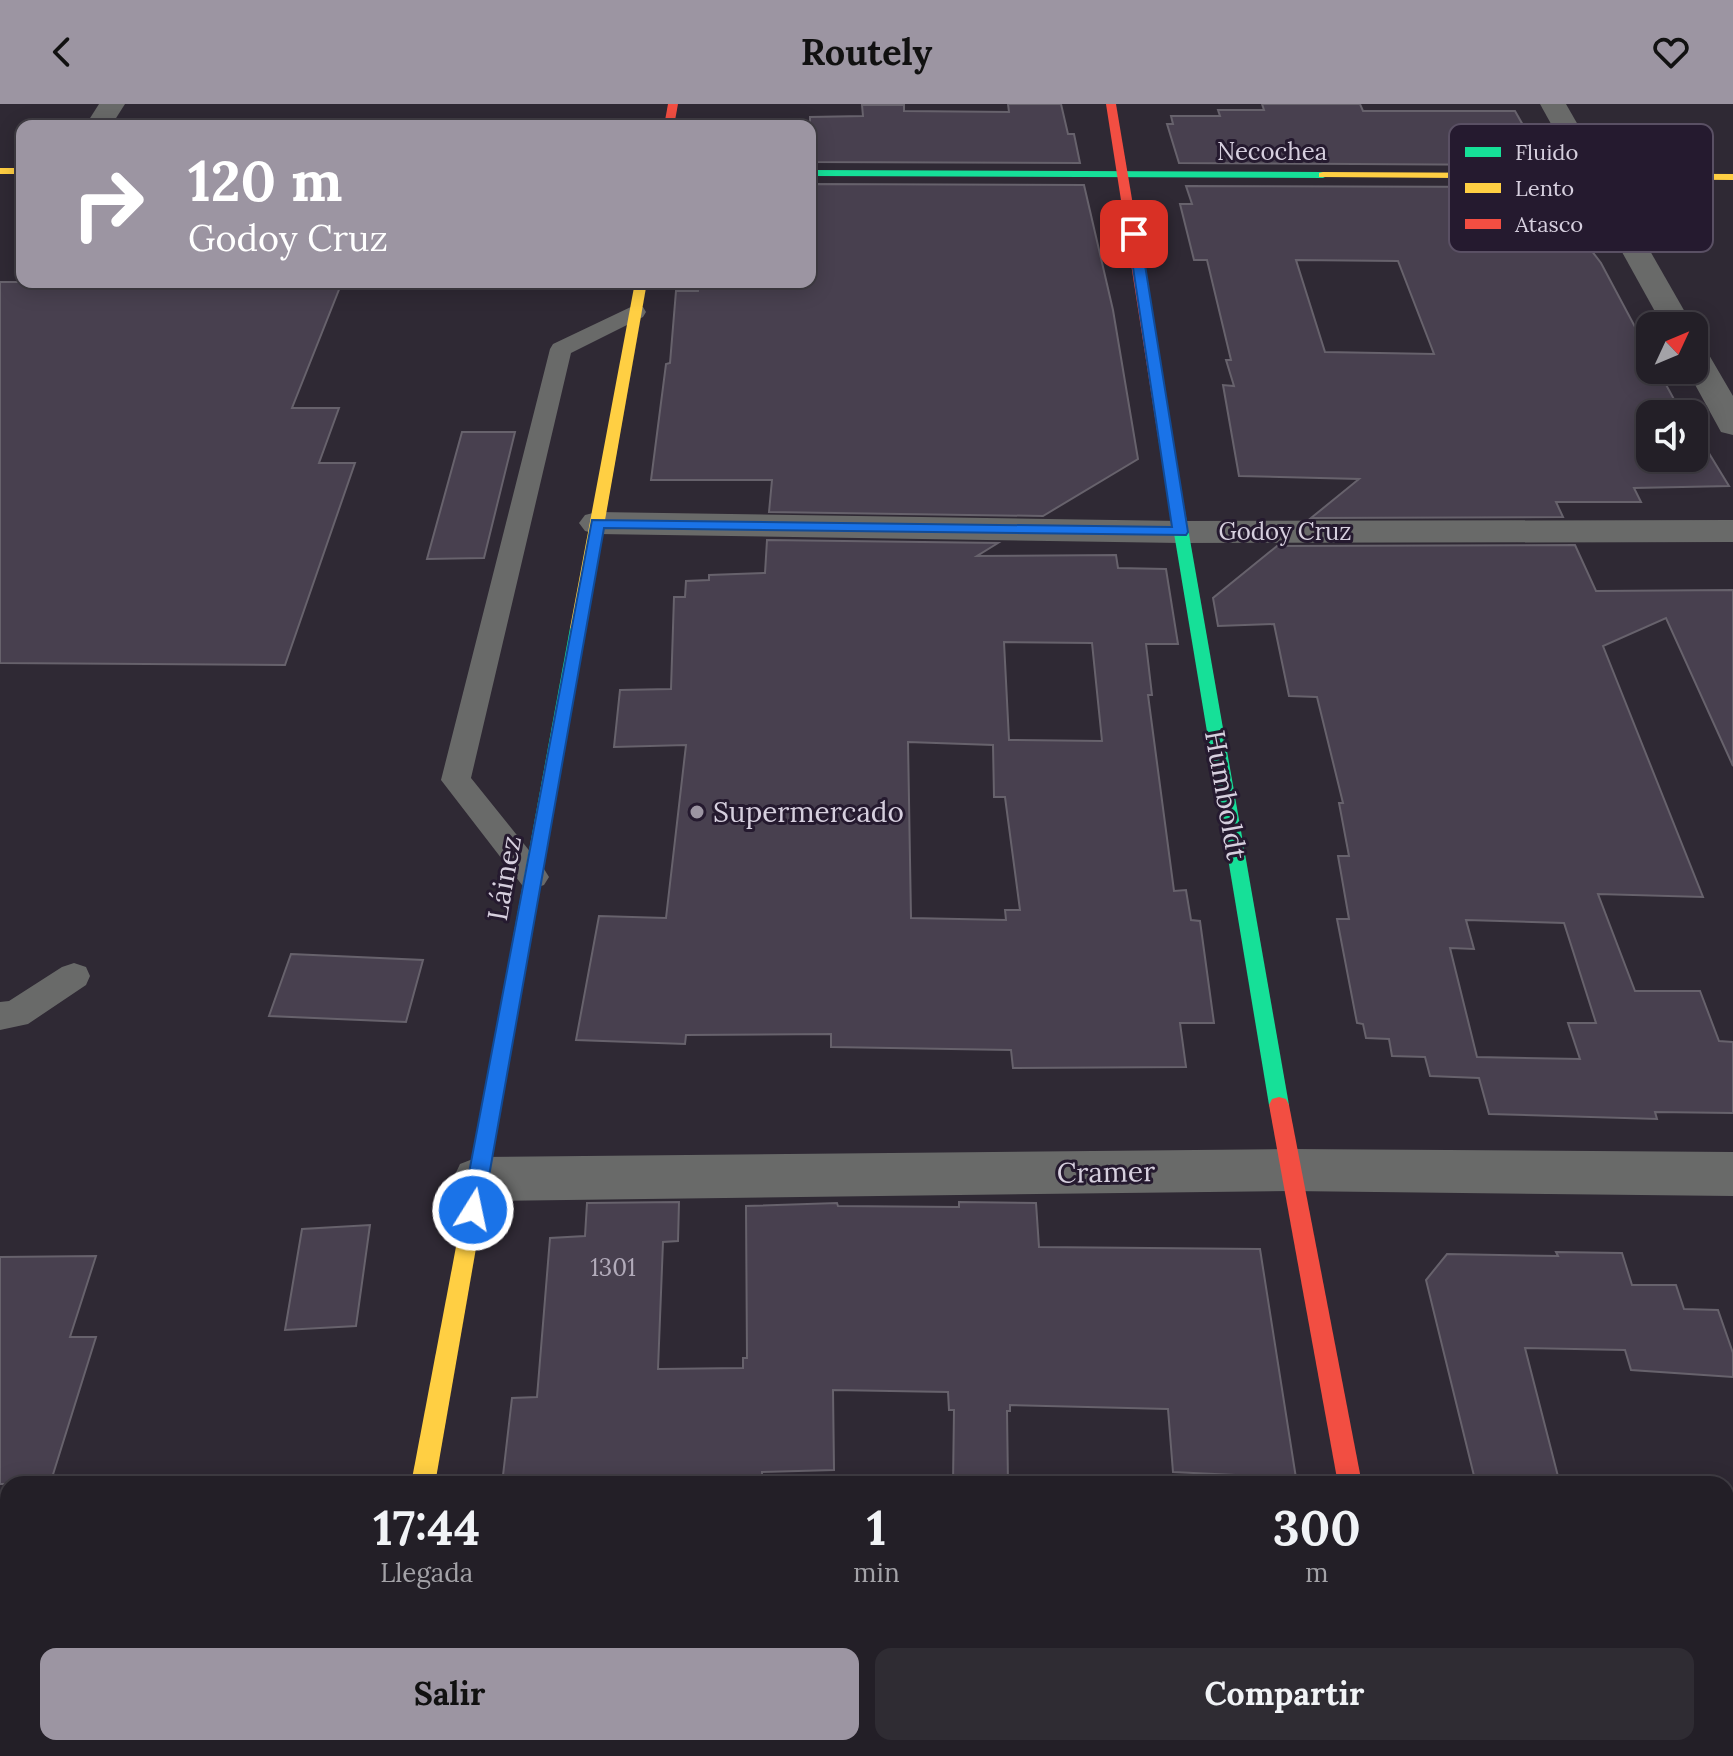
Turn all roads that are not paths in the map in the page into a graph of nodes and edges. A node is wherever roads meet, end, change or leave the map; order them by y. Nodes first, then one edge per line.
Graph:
1 (1111, 104) edge
2 (1553, 104) edge
3 (1565, 124) edge
4 (816, 173) edge
5 (1125, 174) junction
6 (1449, 177) edge
7 (1713, 177) edge
8 (1733, 177) edge
9 (1637, 252) edge
10 (640, 288) edge
11 (635, 312) junction
12 (1670, 312) edge
13 (1708, 380) edge
14 (1733, 425) edge
15 (597, 523) junction
16 (1733, 531) edge
17 (1180, 532) junction
18 (533, 877) junction
19 (74, 976) dead end
20 (0, 1016) edge
21 (1290, 1170) junction
22 (1733, 1174) edge
23 (478, 1179) junction
24 (424, 1476) edge
25 (1348, 1476) edge

1 - 5 street, Humboldt
2 - 3 street
4 - 5 street, Necochea
5 - 6 street, Necochea
5 - 17 street, Humboldt
7 - 8 street, Necochea
9 - 12 street
10 - 11 street, Láinez
11 - 15 street, Láinez
11 - 18 lane
13 - 14 street
15 - 17 street, Godoy Cruz
15 - 18 street, Láinez
16 - 17 street, Godoy Cruz
17 - 21 street, Humboldt
18 - 23 street, Láinez
19 - 20 lane
21 - 22 street, Cramer
21 - 23 street, Cramer
21 - 25 street, Humboldt
23 - 24 street, Láinez

